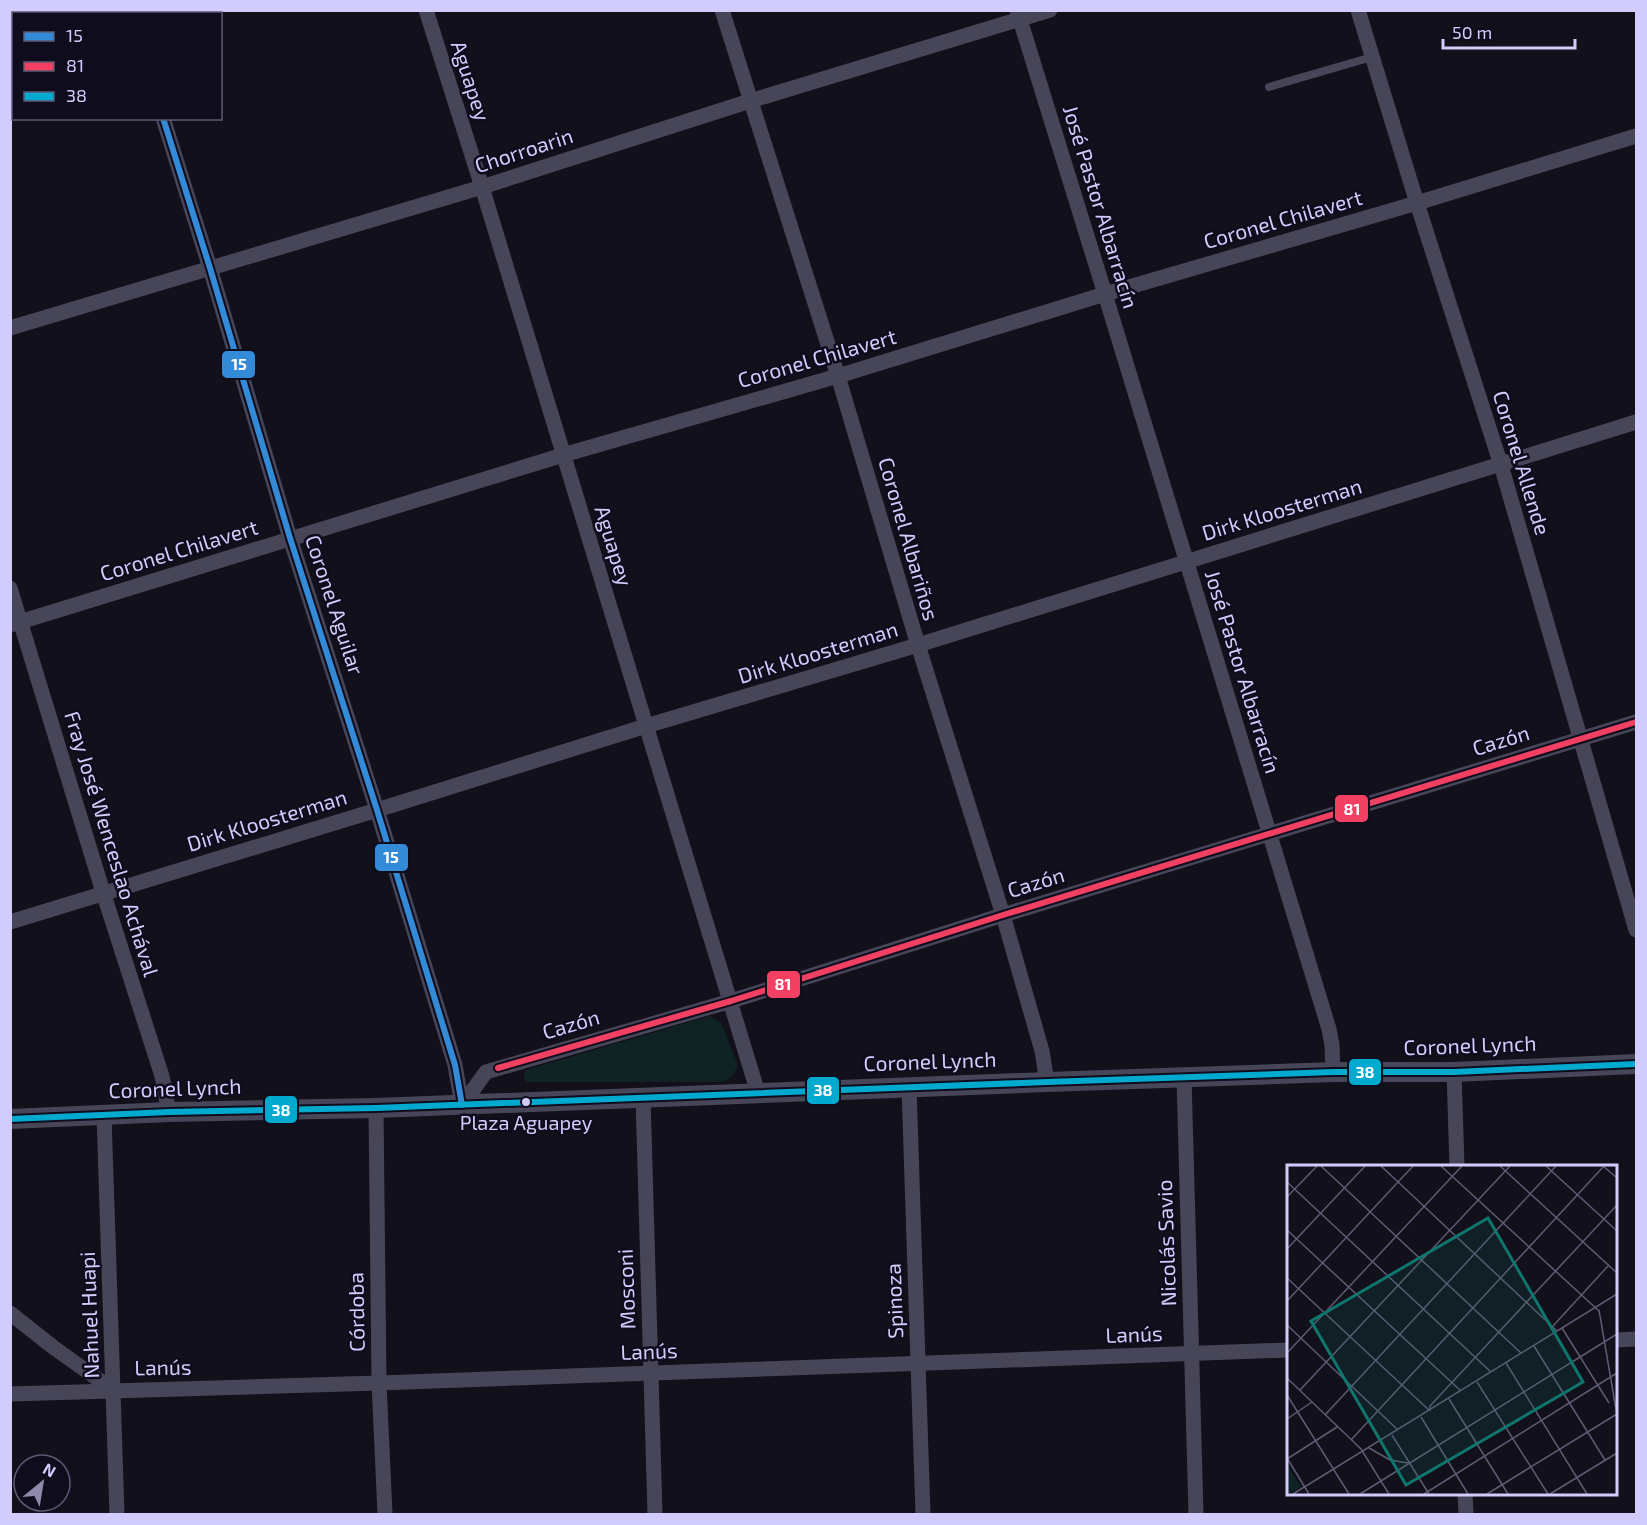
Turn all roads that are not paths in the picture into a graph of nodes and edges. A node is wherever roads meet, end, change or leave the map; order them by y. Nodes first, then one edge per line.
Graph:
1 (426, 10) edge
2 (722, 10) edge
3 (1050, 10) edge
4 (1358, 10) edge
5 (1018, 15) edge
6 (1372, 57) junction
7 (1269, 87) dead end
8 (750, 101) junction
9 (164, 120) edge
10 (1636, 136) edge
11 (482, 186) junction
12 (1417, 203) junction
13 (210, 268) junction
14 (1105, 294) junction
15 (10, 328) edge
16 (838, 376) junction
17 (1636, 422) edge
18 (563, 455) junction
19 (1501, 465) junction
20 (290, 538) junction
21 (1186, 561) junction
22 (10, 588) edge
23 (16, 623) edge
24 (918, 645) junction
25 (1636, 722) edge
26 (646, 726) junction
27 (1580, 739) junction
28 (377, 810) junction
29 (1270, 833) junction
30 (103, 892) junction
31 (1003, 915) junction
32 (10, 922) edge
33 (1636, 930) edge
34 (731, 1001) junction
35 (1636, 1064) edge
36 (1333, 1072) junction
37 (1454, 1072) junction
38 (1184, 1077) junction
39 (1047, 1082) junction
40 (909, 1087) junction
41 (758, 1094) junction
42 (643, 1097) junction
43 (462, 1105) junction
44 (376, 1108) junction
45 (170, 1112) junction
46 (104, 1115) junction
47 (10, 1119) edge
48 (1457, 1165) edge
49 (10, 1313) edge
50 (1636, 1339) edge
51 (1617, 1340) edge
52 (1287, 1350) edge
53 (1191, 1353) junction
54 (917, 1364) junction
55 (650, 1373) junction
56 (379, 1383) junction
57 (113, 1390) junction
58 (10, 1394) edge
59 (1466, 1495) edge
60 (117, 1515) edge
61 (385, 1515) edge
62 (656, 1515) edge
63 (923, 1515) edge
64 (1196, 1515) edge
65 (1466, 1515) edge

1 - 11 street, Aguapey
2 - 8 street, Coronel Albariños
3 - 5 street, Chorroarin
4 - 6 street, Coronel Allende
5 - 8 street, Chorroarin
5 - 14 street, José Pastor Albarracín
6 - 7 lane
6 - 12 street, Coronel Allende
8 - 11 street, Chorroarin
8 - 16 street, Coronel Albariños
9 - 13 street, Coronel Aguilar
10 - 12 street, Coronel Chilavert
11 - 13 street, Chorroarin
11 - 18 street, Aguapey
12 - 14 street, Coronel Chilavert
12 - 19 street, Coronel Allende
13 - 15 street, Chorroarin
13 - 20 street, Coronel Aguilar
14 - 16 street, Coronel Chilavert
14 - 21 street, José Pastor Albarracín
16 - 18 street, Coronel Chilavert
16 - 24 street, Coronel Albariños
17 - 19 street, Dirk Kloosterman
18 - 20 street, Coronel Chilavert
18 - 26 street, Aguapey
19 - 21 street, Dirk Kloosterman
19 - 27 street, Coronel Allende
20 - 23 street, Coronel Chilavert
20 - 28 street, Coronel Aguilar
21 - 24 street, Dirk Kloosterman
21 - 29 street, José Pastor Albarracín
22 - 23 street, Fray José Wenceslao Achával
23 - 30 street, Fray José Wenceslao Achával
24 - 26 street, Dirk Kloosterman
24 - 31 street, Coronel Albariños
25 - 27 street, Cazón
26 - 28 street, Dirk Kloosterman
26 - 34 street, Aguapey
27 - 29 street, Cazón
27 - 33 street, Coronel Allende
28 - 30 street, Dirk Kloosterman
28 - 43 street, Coronel Aguilar
29 - 31 street, Cazón
29 - 36 street, José Pastor Albarracín
30 - 32 street, Dirk Kloosterman
30 - 45 street, Fray José Wenceslao Achával
31 - 34 street, Cazón
31 - 39 street, Coronel Albariños
34 - 41 street, Aguapey
34 - 43 street, Cazón
35 - 37 street, Coronel Lynch
36 - 37 street, Coronel Lynch
36 - 38 street, Coronel Lynch
37 - 48 street
38 - 39 street, Coronel Lynch
38 - 53 street, Nicolás Savio
39 - 40 street, Coronel Lynch
40 - 41 street, Coronel Lynch
40 - 54 street, Spinoza
41 - 42 street, Coronel Lynch
42 - 43 street, Coronel Lynch
42 - 55 street, Mosconi
43 - 44 street, Coronel Lynch
44 - 45 street, Coronel Lynch
44 - 56 street, Córdoba
45 - 46 street, Coronel Lynch
46 - 47 street, Coronel Lynch
46 - 57 street, Nahuel Huapi
49 - 57 street
50 - 51 street
52 - 53 street, Lanús
53 - 54 street, Lanús
53 - 64 street, Nicolás Savio
54 - 55 street, Lanús
54 - 63 street, Spinoza
55 - 56 street, Lanús
55 - 62 street, Mosconi
56 - 57 street, Lanús
56 - 61 street, Córdoba
57 - 58 street, Lanús
57 - 60 street, Nahuel Huapi
59 - 65 street

